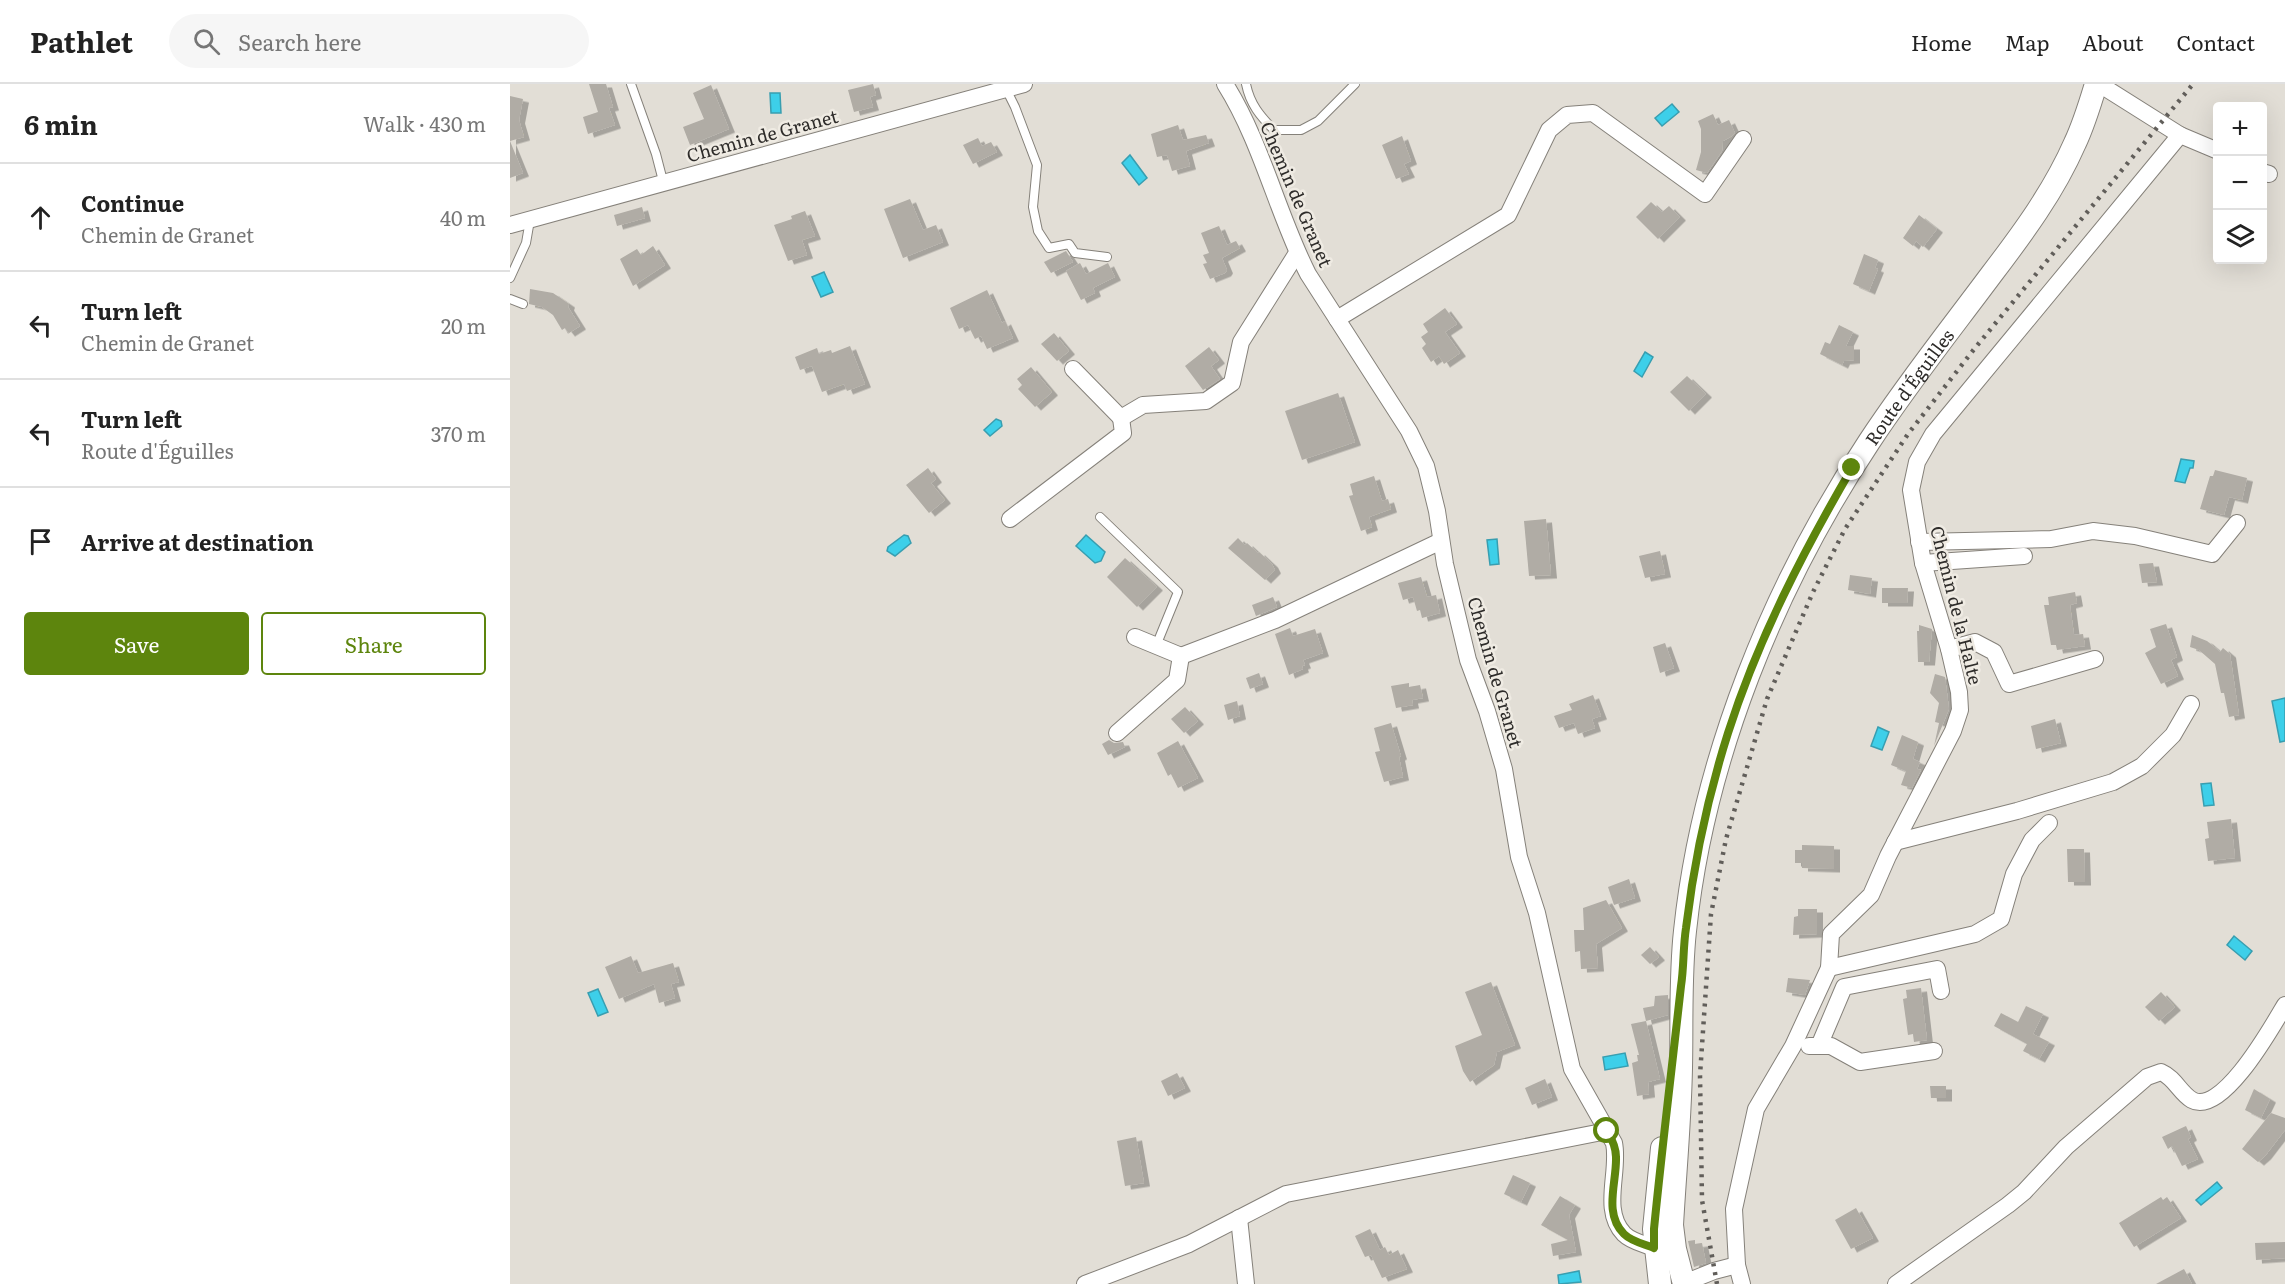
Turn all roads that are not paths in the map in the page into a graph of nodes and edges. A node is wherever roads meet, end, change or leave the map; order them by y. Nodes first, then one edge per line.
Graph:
1 (631, 84) edge
2 (1024, 84) edge
3 (1225, 84) edge
4 (1246, 84) edge
5 (1355, 84) edge
6 (2098, 84) edge
7 (1006, 89) junction
8 (2180, 135) junction
9 (1743, 139) dead end
10 (2213, 149) edge
11 (663, 181) junction
12 (530, 220) junction
13 (510, 225) edge
14 (1297, 253) junction
15 (1107, 257) dead end
16 (510, 278) edge
17 (510, 299) edge
18 (523, 304) dead end
19 (1336, 319) junction
20 (1073, 369) dead end
21 (1121, 418) junction
22 (1100, 517) dead end
23 (1010, 519) dead end
24 (2237, 523) dead end
25 (1442, 541) junction
26 (1919, 542) junction
27 (2024, 556) dead end
28 (1923, 562) junction
29 (1135, 637) dead end
30 (1156, 646) junction
31 (1949, 649) junction
32 (1181, 656) junction
33 (2095, 659) dead end
34 (2192, 704) dead end
35 (1118, 733) dead end
36 (2049, 823) dead end
37 (1895, 842) junction
38 (1829, 968) junction
39 (1941, 991) dead end
40 (2285, 1005) edge
41 (1793, 1046) junction
42 (1819, 1046) junction
43 (1934, 1051) dead end
44 (1607, 1131) junction
45 (1239, 1218) junction
46 (1664, 1247) junction
47 (1737, 1265) junction
48 (1085, 1284) edge
49 (1246, 1284) edge
50 (1660, 1284) edge
51 (1684, 1284) edge
52 (1742, 1284) edge
53 (1896, 1284) edge

1 - 11 lane
2 - 7 street, Chemin de Granet
3 - 14 street, Chemin de Granet
4 - 5 lane
6 - 8 street
6 - 46 street, Route d'Éguilles
7 - 11 street, Chemin de Granet
7 - 15 lane
8 - 10 street
8 - 26 street, Chemin de la Halte
9 - 19 street
11 - 12 street, Chemin de Granet
12 - 13 street, Chemin de Granet
12 - 16 lane
14 - 19 street, Chemin de Granet
14 - 21 street
17 - 18 lane
19 - 25 street, Chemin de Granet
20 - 21 street
21 - 23 street
22 - 30 lane
24 - 26 street
25 - 32 street
25 - 44 street, Chemin de Granet
26 - 28 street, Chemin de la Halte
27 - 28 street
28 - 31 street, Chemin de la Halte
29 - 30 street
30 - 32 street
31 - 33 street
31 - 37 street, Chemin de la Halte
32 - 35 street
34 - 37 street
36 - 38 street
37 - 38 street, Chemin de la Halte
38 - 41 street, Chemin de la Halte
39 - 42 street
40 - 53 street
41 - 42 street
41 - 47 street, Chemin de la Halte
42 - 43 street
44 - 45 street
44 - 46 street, Chemin de Granet
45 - 48 street
45 - 49 street
46 - 50 street, Route d'Éguilles
46 - 51 street, Route d'Éguilles
47 - 51 street
47 - 52 street, Chemin de la Halte

